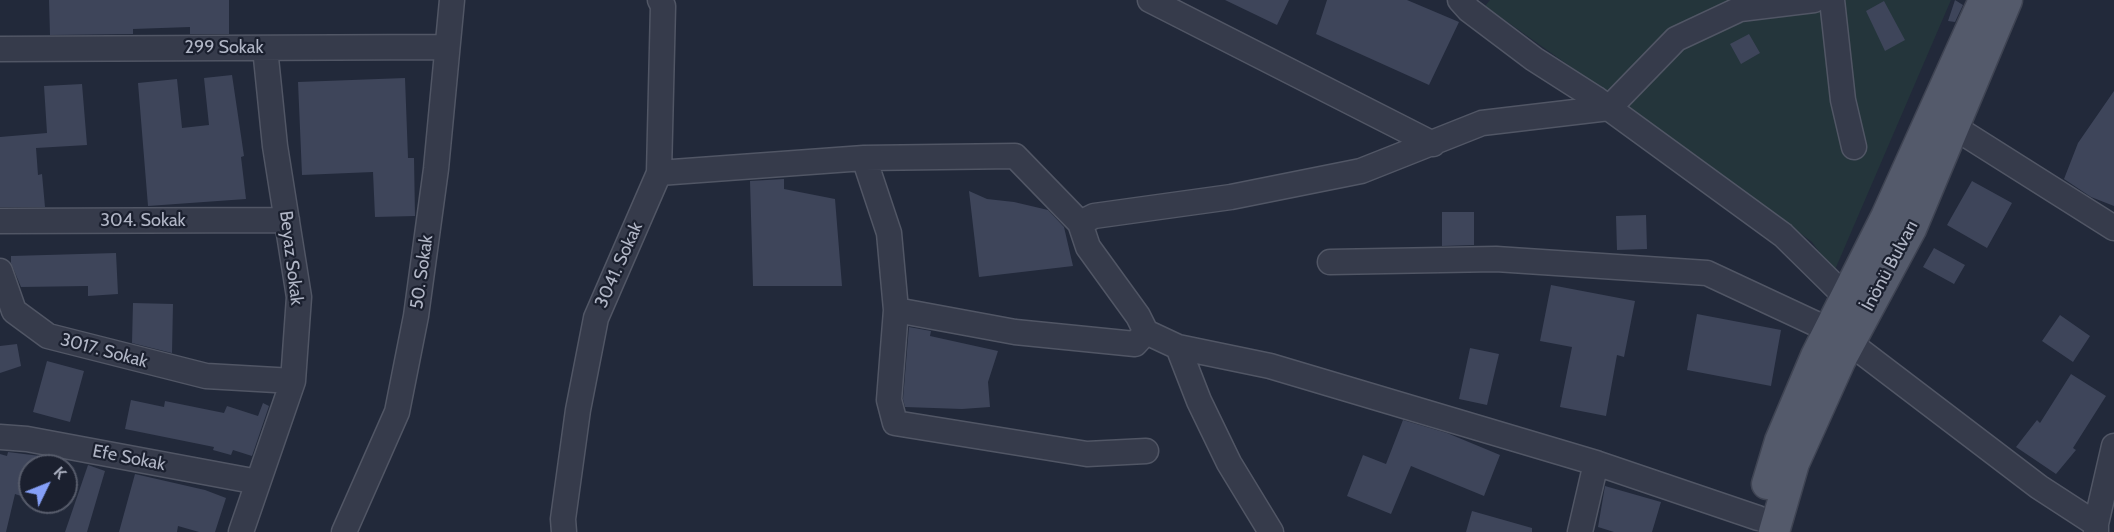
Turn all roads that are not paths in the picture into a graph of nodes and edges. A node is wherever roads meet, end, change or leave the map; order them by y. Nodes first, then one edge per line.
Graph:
1 (452, 0) edge
2 (660, 0) edge
3 (1150, 0) edge
4 (1814, 0) edge
5 (1832, 0) edge
6 (1985, 2) edge
7 (1469, 3) edge
8 (1730, 5) edge
9 (447, 47) junction
10 (265, 48) junction
11 (0, 49) edge
12 (1609, 108) junction
13 (1954, 127) junction
14 (1434, 144) junction
15 (1854, 147) dead end
16 (864, 158) junction
17 (659, 173) junction
18 (287, 220) junction
19 (0, 221) edge
20 (1080, 223) junction
21 (2114, 228) edge
22 (1330, 262) dead end
23 (0, 271) edge
24 (1846, 297) junction
25 (896, 310) junction
26 (7, 313) edge
27 (1146, 332) junction
28 (1839, 337) junction
29 (1178, 347) junction
30 (293, 381) junction
31 (0, 437) edge
32 (2114, 446) edge
33 (1146, 451) dead end
34 (1596, 463) junction
35 (258, 482) junction
36 (1762, 527) edge
37 (2096, 528) edge
38 (241, 532) edge
39 (344, 532) edge
40 (564, 532) edge
41 (1271, 532) edge
42 (1580, 532) edge

1 - 9 street, 50. Sokak
2 - 17 street, 3041. Sokak
3 - 14 street
4 - 8 street
5 - 15 street
6 - 13 main road, İnönü Bulvarı
6 - 24 main road, İnönü Bulvarı
7 - 12 street
8 - 12 street
9 - 10 street, 299 Sokak
9 - 39 street, 50. Sokak
10 - 11 street, 299 Sokak
10 - 18 street, Beyaz Sokak
12 - 14 street
12 - 24 street
13 - 21 street
13 - 28 main road, İnönü Bulvarı
14 - 20 street
16 - 17 street
16 - 20 street
16 - 25 street
17 - 40 street, 3041. Sokak
18 - 19 street, 304. Sokak
18 - 30 street, Beyaz Sokak
20 - 27 street
22 - 28 street
23 - 26 street, 3017. Sokak
24 - 28 main road, İnönü Bulvarı
25 - 27 street
25 - 33 street
26 - 30 street, 3017. Sokak
27 - 29 street
28 - 36 main road, İnönü Bulvarı
28 - 37 street
29 - 34 street
29 - 41 street
30 - 35 street, Beyaz Sokak
31 - 35 street, Efe Sokak
32 - 37 street
34 - 36 street
34 - 42 street
35 - 38 street, Beyaz Sokak

